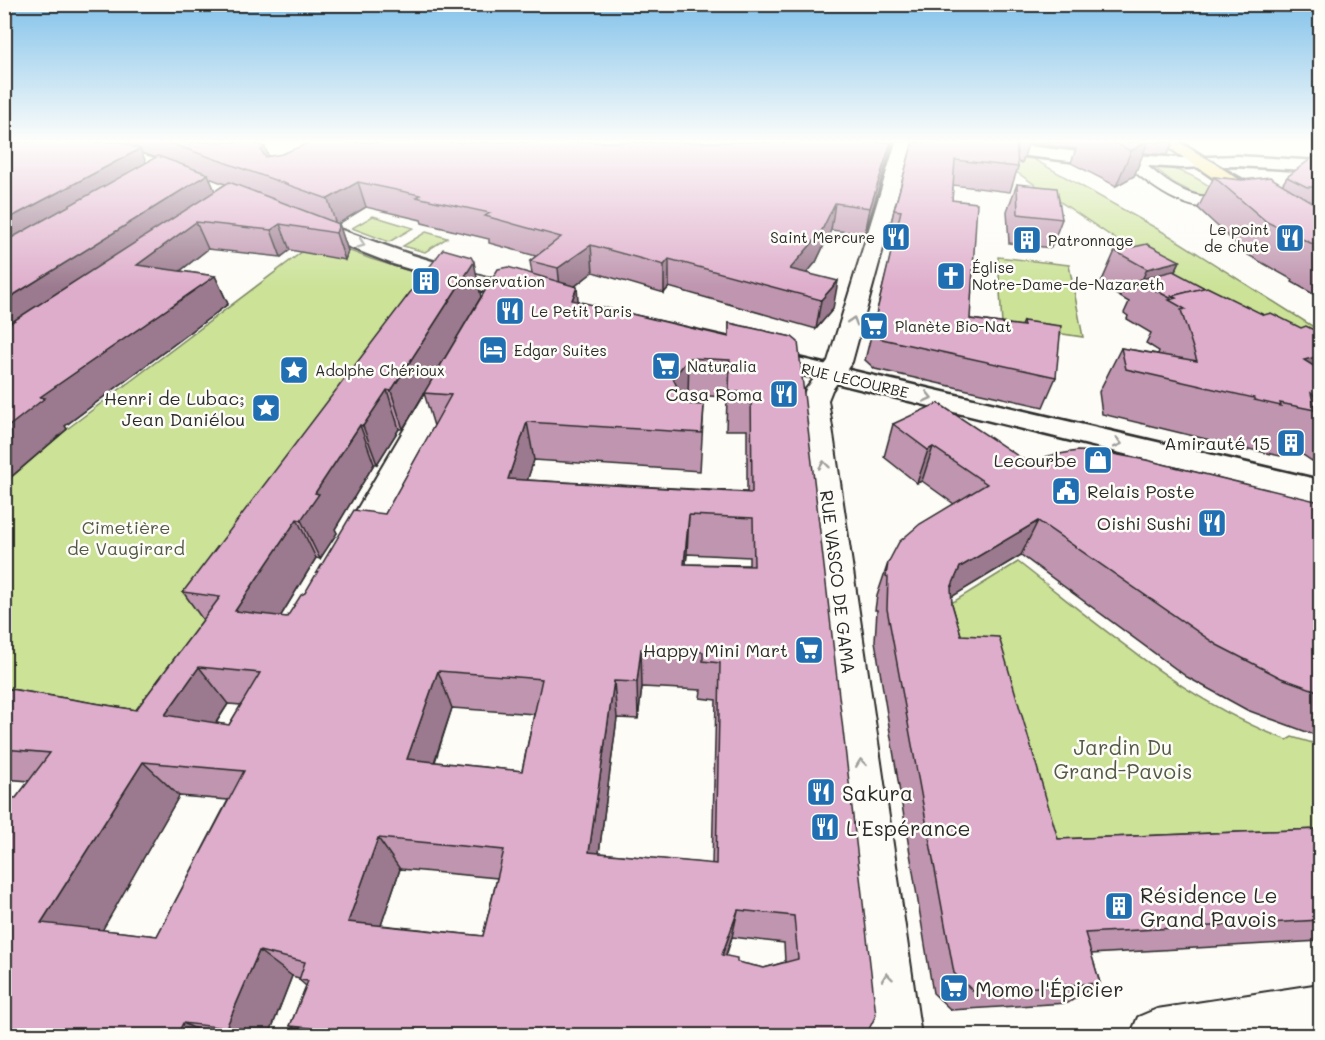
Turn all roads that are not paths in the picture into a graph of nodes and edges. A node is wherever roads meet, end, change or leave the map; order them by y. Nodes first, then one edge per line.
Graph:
1 (890, 191) edge
2 (1172, 191) edge
3 (1243, 191) edge
4 (1258, 200) junction
5 (280, 214) edge
6 (1320, 235) edge
7 (556, 305) edge
8 (464, 350) edge
9 (738, 352) edge
10 (831, 374) junction
11 (1320, 491) edge
12 (340, 568) edge
13 (1320, 1010) edge
14 (894, 1035) edge
15 (1157, 1035) edge

10 -> 1 street, RUE VASCO DE GAMA
2 - 4 street
3 - 4 main road
4 - 6 main road
5 -> 7 main road
8 - 12 street
9 - 10 main road, RUE LECOURBE
10 -> 11 main road, RUE LECOURBE
14 -> 10 street, RUE VASCO DE GAMA
13 - 15 street

